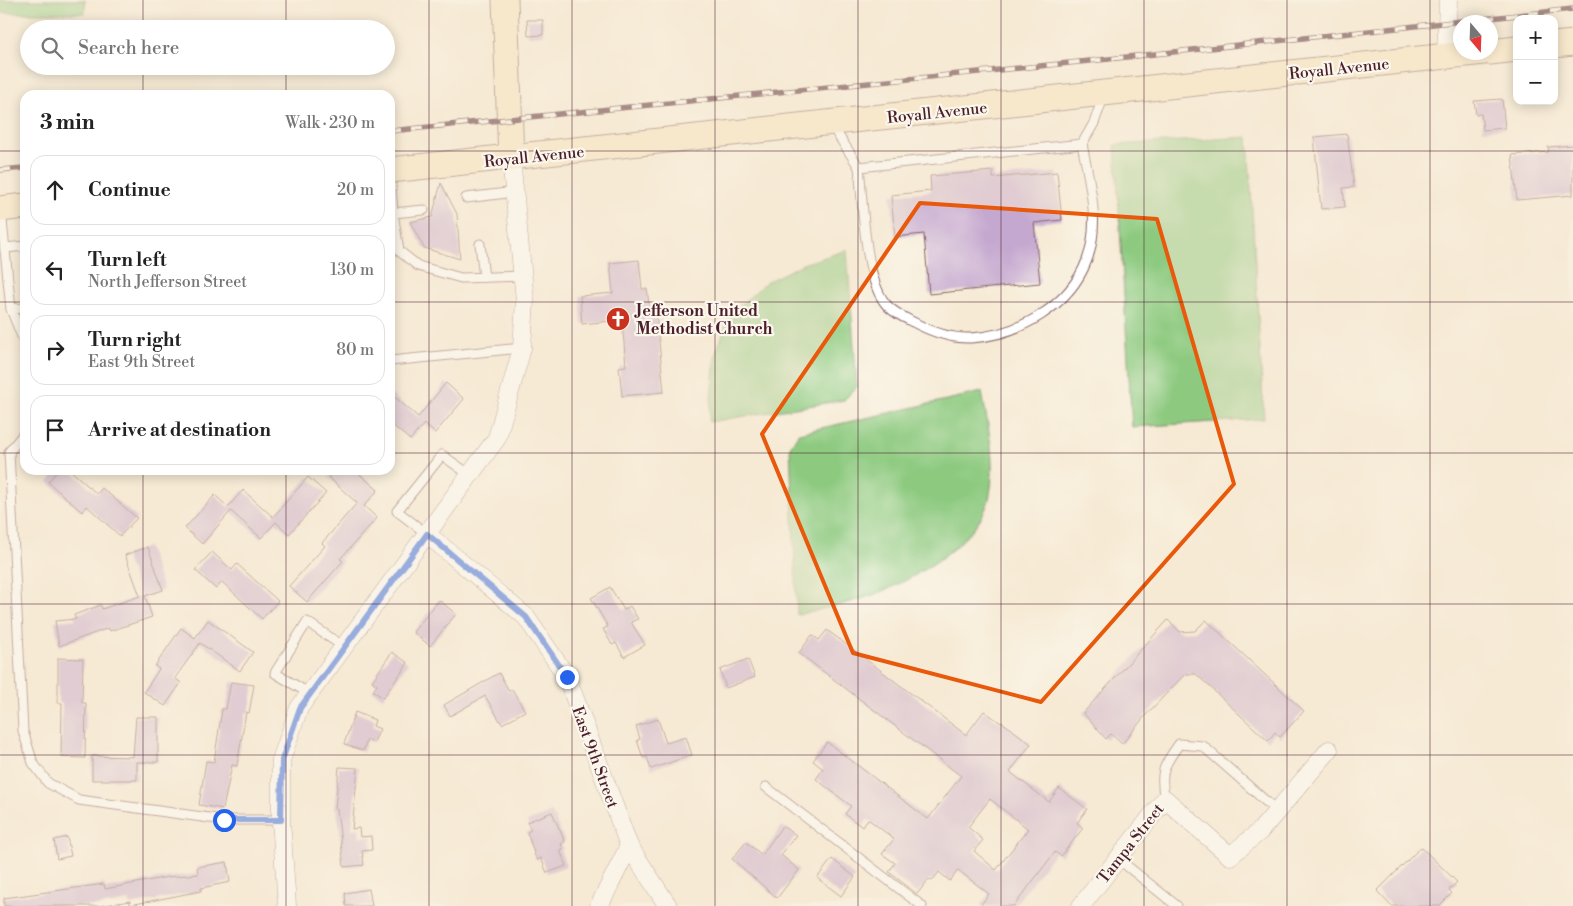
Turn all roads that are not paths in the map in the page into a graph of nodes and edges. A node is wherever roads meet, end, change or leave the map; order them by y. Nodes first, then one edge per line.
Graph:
1 (504, 0) edge
2 (1448, 0) edge
3 (1573, 43) edge
4 (1558, 45) edge
5 (1513, 49) edge
6 (1498, 51) edge
7 (1453, 55) edge
8 (1446, 56) junction
9 (1104, 94) junction
10 (831, 124) junction
11 (1082, 144) junction
12 (511, 158) junction
13 (859, 167) junction
14 (395, 170) edge
15 (514, 192) junction
16 (466, 198) dead end
17 (20, 207) edge
18 (0, 209) edge
19 (424, 210) dead end
20 (395, 213) edge
21 (395, 229) edge
22 (480, 244) dead end
23 (20, 246) edge
24 (5, 248) junction
25 (523, 276) junction
26 (484, 278) junction
27 (20, 308) edge
28 (11, 309) junction
29 (20, 332) edge
30 (522, 348) junction
31 (395, 361) edge
32 (20, 439) edge
33 (470, 475) junction
34 (427, 534) junction
35 (344, 647) junction
36 (310, 694) junction
37 (1329, 750) dead end
38 (766, 788) dead end
39 (1165, 798) junction
40 (1277, 811) junction
41 (281, 820) junction
42 (629, 846) junction
43 (1117, 858) junction
44 (287, 906) edge
45 (599, 906) edge
46 (668, 906) edge
47 (922, 906) edge
48 (1080, 906) edge
49 (1177, 906) edge

1 - 12 street
2 - 8 street
3 - 4 street
5 - 6 street
7 - 8 street, Royall Avenue
8 - 9 street, Royall Avenue
9 - 10 street, Royall Avenue
9 - 11 lane
10 - 12 street, Royall Avenue
10 - 13 lane
11 - 13 lane
11 - 13 lane
12 - 14 street, Royall Avenue
12 - 15 street
15 - 16 lane
15 - 25 street
17 - 18 street
18 - 24 lane
19 - 20 lane
21 - 26 lane
22 - 26 lane
23 - 24 lane
24 - 28 lane
25 - 26 lane
25 - 30 street
27 - 28 lane
28 - 29 lane
30 - 31 lane
30 - 33 street
32 - 41 lane
33 - 34 street
33 - 34 lane
34 - 35 street
34 - 42 street, East 9th Street
35 - 36 street
35 - 36 lane
36 - 41 street
37 - 40 street, Tampa Street
38 - 47 lane
39 - 40 street, Tampa Street
39 - 40 lane
39 - 43 street, Tampa Street
41 - 44 street
42 - 45 street
42 - 46 street, East 9th Street
43 - 48 street, Tampa Street
43 - 49 lane

